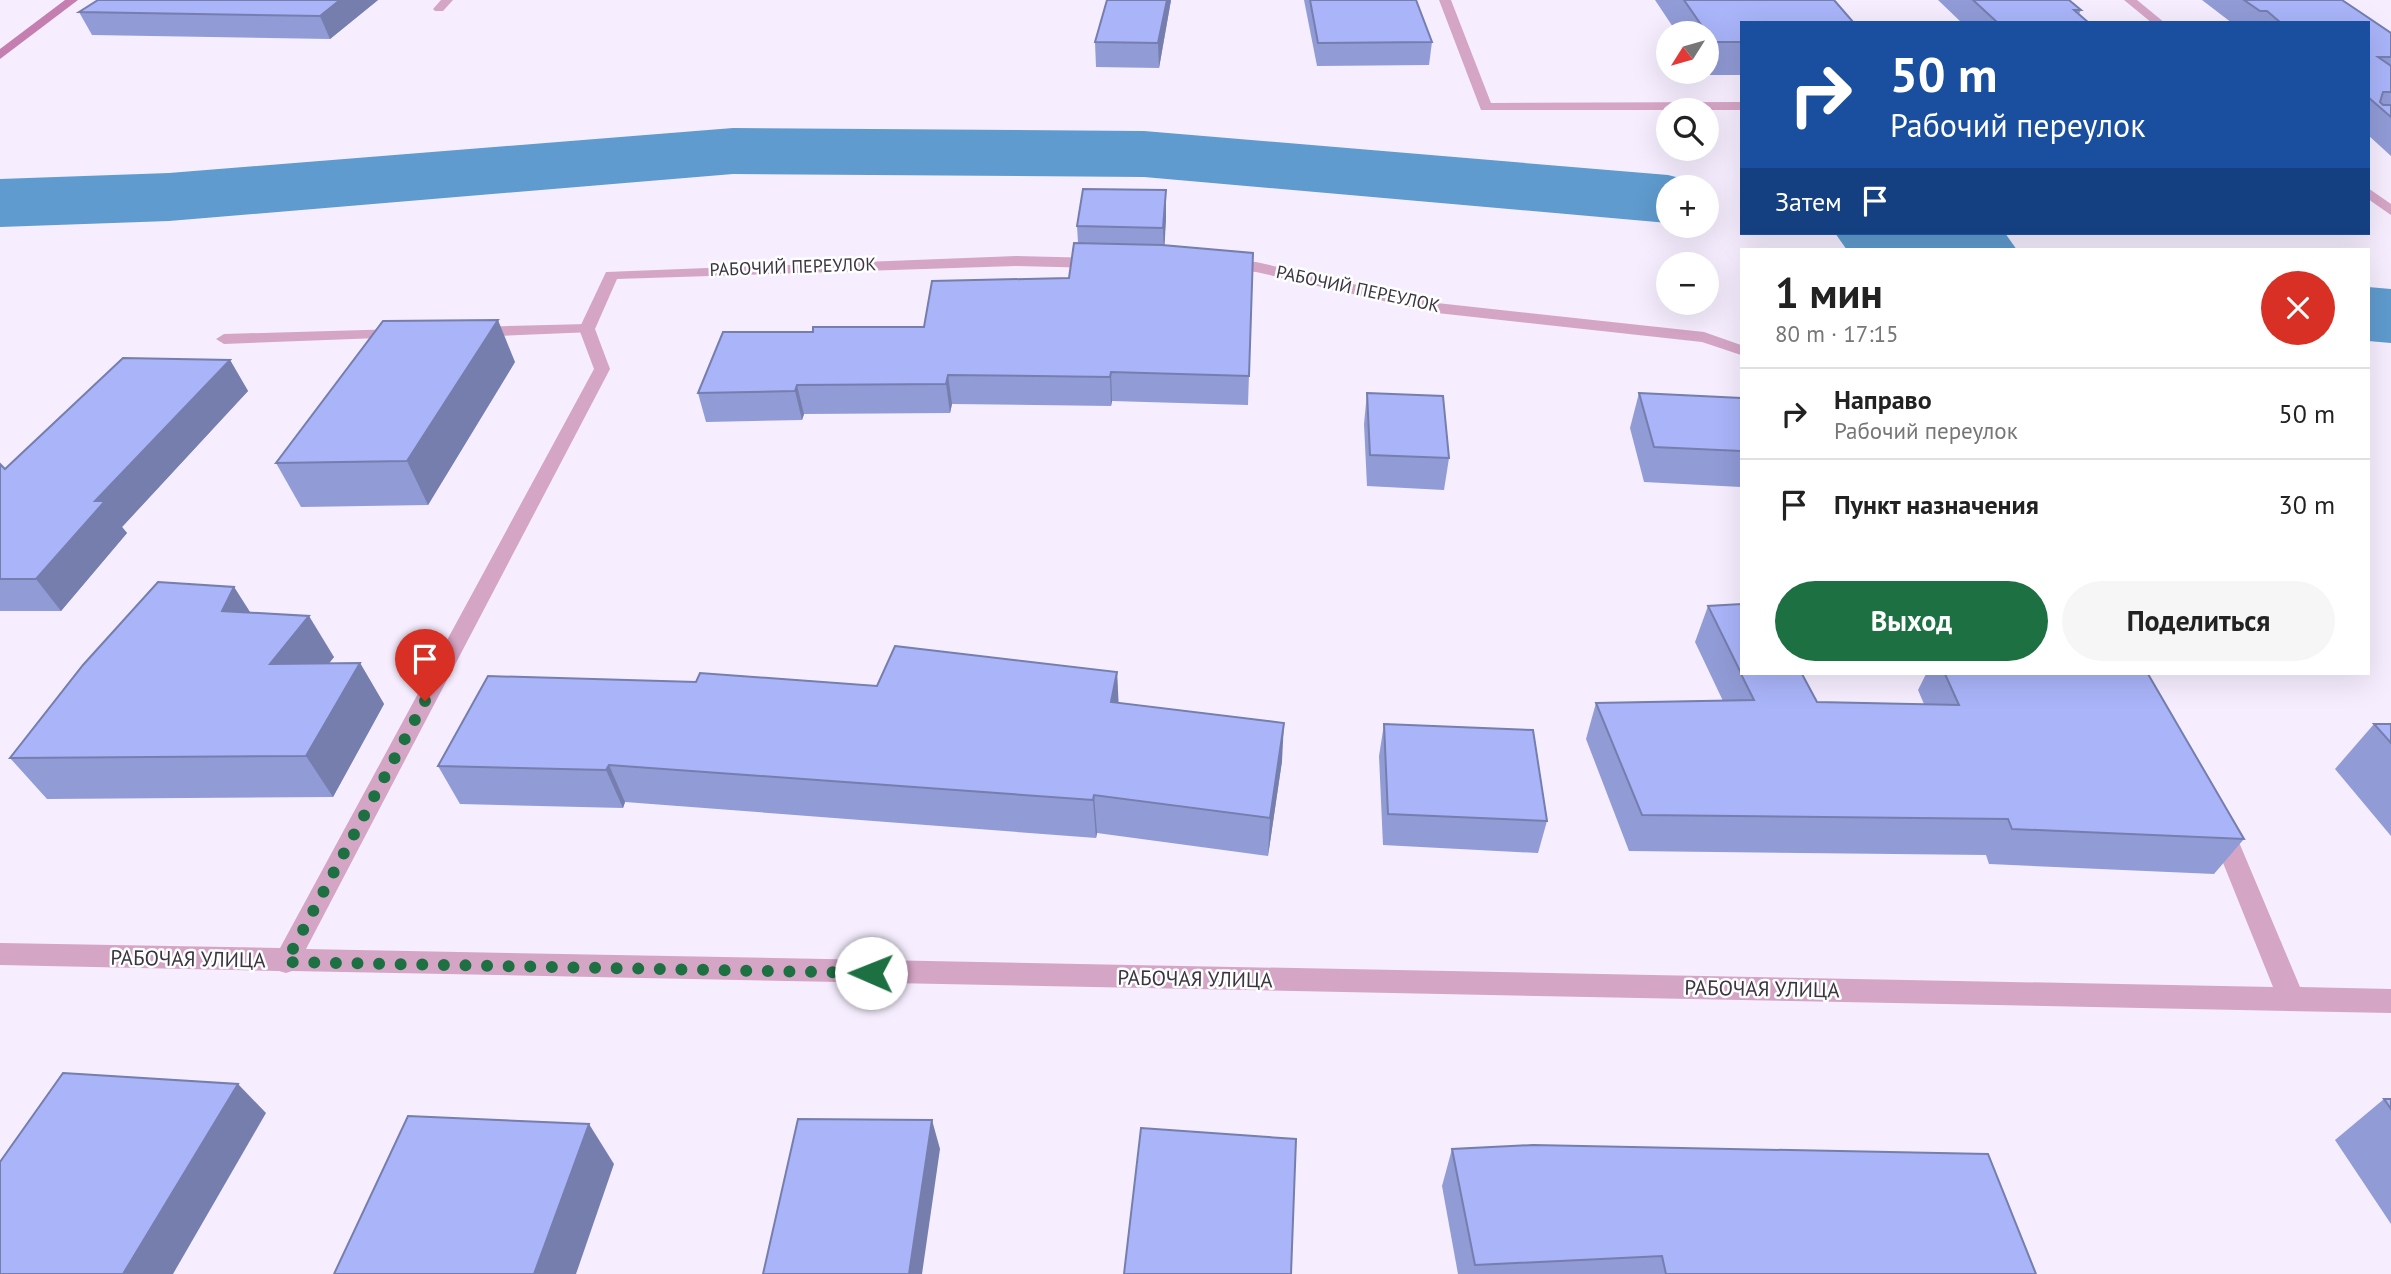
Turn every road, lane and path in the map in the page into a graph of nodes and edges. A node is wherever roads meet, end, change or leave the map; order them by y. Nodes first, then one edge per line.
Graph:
1 (72, 0) edge
2 (1446, 0) edge
3 (2130, 0) edge
4 (2156, 21) edge
5 (0, 55) edge
6 (1740, 106) edge
7 (2370, 194) edge
8 (2391, 211) edge
9 (1109, 263) edge
10 (1203, 265) edge
11 (587, 329) junction
12 (461, 332) edge
13 (420, 334) edge
14 (225, 340) dead end
15 (1740, 350) edge
16 (2213, 809) edge
17 (0, 954) edge
18 (286, 962) junction
19 (2291, 999) junction
20 (2391, 1001) edge

1 - 5 main road
2 - 6 street
3 - 4 street
7 - 8 street
9 - 11 street, РАБОЧИЙ ПЕРЕУЛОК
10 - 15 street, РАБОЧИЙ ПЕРЕУЛОК
11 - 12 street
11 - 18 street
13 - 14 street
16 - 19 street
17 - 18 street, РАБОЧАЯ УЛИЦА
18 - 19 street, РАБОЧАЯ УЛИЦА
19 - 20 street, РАБОЧАЯ УЛИЦА

